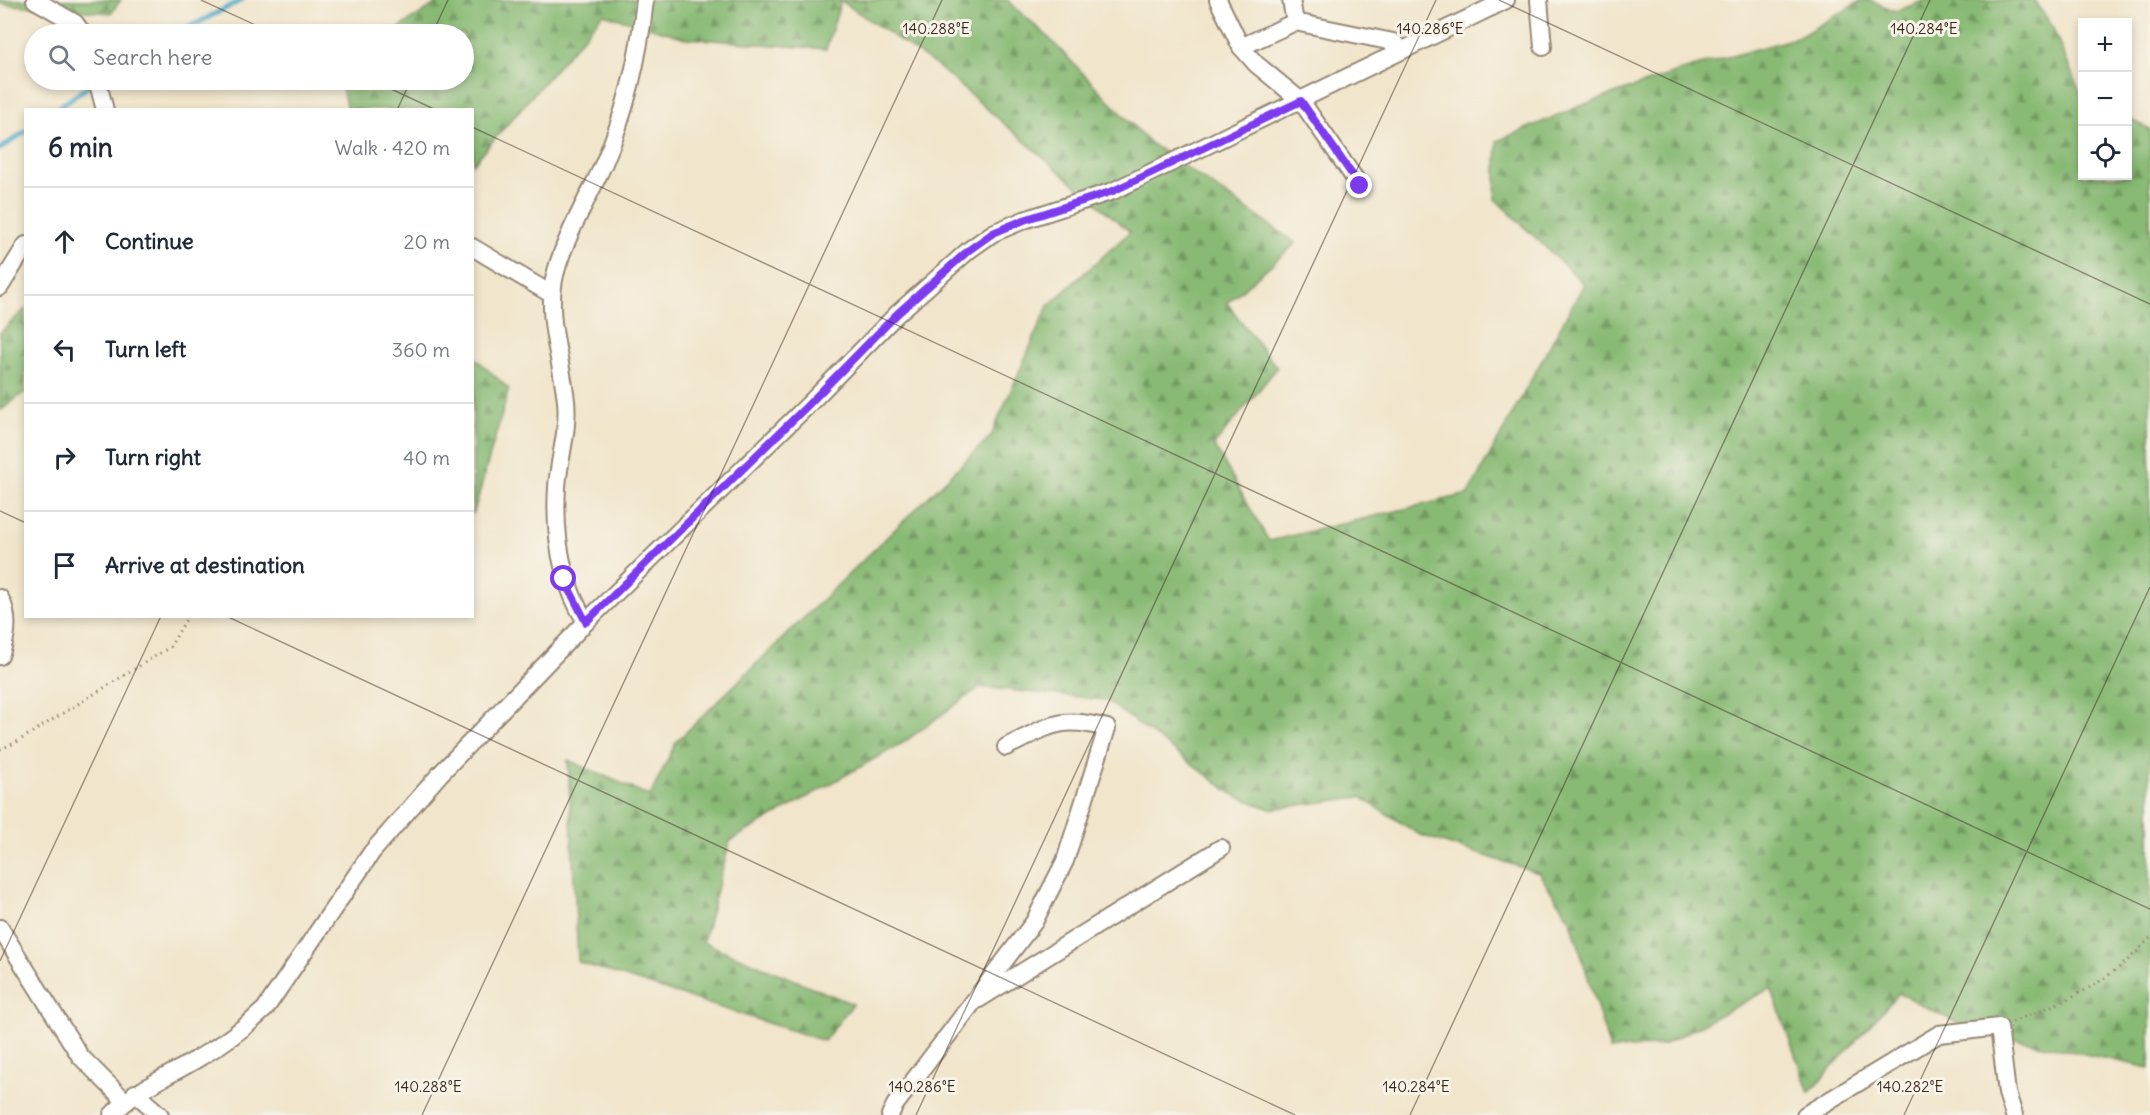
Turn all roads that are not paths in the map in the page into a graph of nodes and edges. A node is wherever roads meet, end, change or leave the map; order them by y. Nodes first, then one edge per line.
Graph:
1 (35, 0) edge
2 (645, 0) edge
3 (1218, 0) edge
4 (1291, 0) edge
5 (1506, 0) edge
6 (1539, 0) edge
7 (1295, 22) junction
8 (76, 24) edge
9 (1241, 47) junction
10 (1544, 47) dead end
11 (1402, 50) junction
12 (100, 90) edge
13 (1301, 101) junction
14 (104, 108) edge
15 (1360, 186) dead end
16 (24, 248) edge
17 (474, 248) edge
18 (0, 287) edge
19 (551, 294) junction
20 (0, 598) edge
21 (586, 622) junction
22 (0, 656) edge
23 (1006, 747) dead end
24 (1221, 848) dead end
25 (0, 928) edge
26 (971, 1004) junction
27 (130, 1097) junction
28 (112, 1115) edge
29 (160, 1115) edge
30 (890, 1115) edge
31 (1805, 1115) edge
32 (2014, 1115) edge

1 - 8 street
2 - 19 street
3 - 9 street
4 - 7 street
5 - 11 street
6 - 10 street
7 - 9 street
7 - 11 street
9 - 13 street
11 - 13 street
12 - 14 street
13 - 15 street
13 - 21 street
16 - 18 street
17 - 19 street
19 - 21 street
20 - 22 street
21 - 27 street
23 - 26 street
24 - 26 street
25 - 27 street
26 - 30 street
27 - 28 street
27 - 29 street
31 - 32 street

